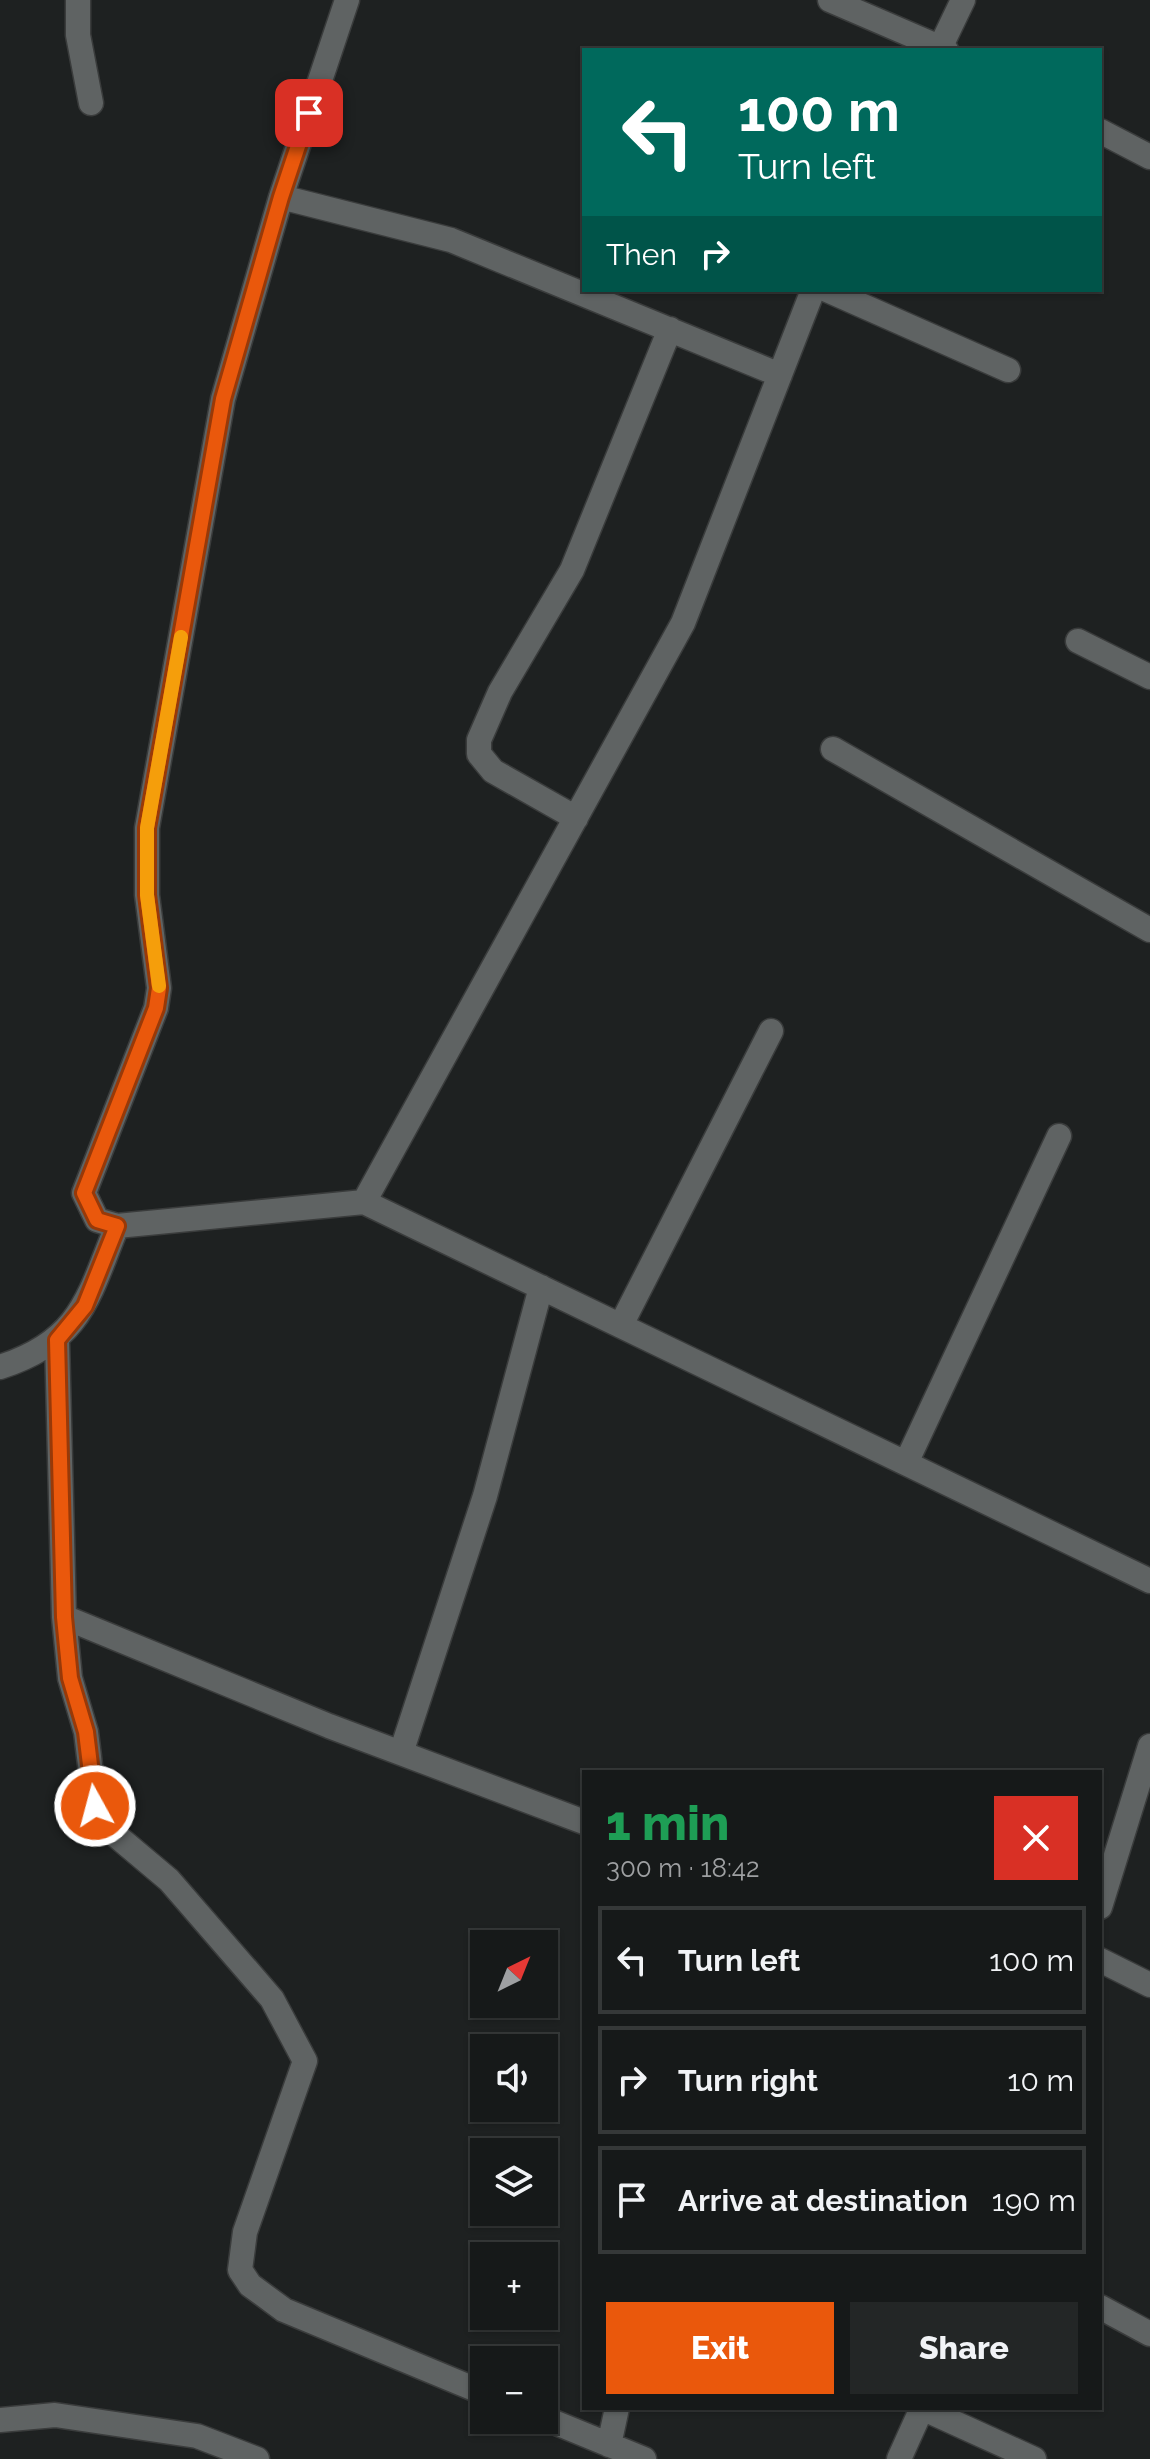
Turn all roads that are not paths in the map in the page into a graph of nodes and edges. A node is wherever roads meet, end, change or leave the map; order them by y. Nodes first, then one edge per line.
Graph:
1 (78, 0) edge
2 (347, 0) edge
3 (830, 0) edge
4 (963, 0) edge
5 (940, 48) edge
6 (942, 48) edge
7 (91, 103) dead end
8 (1102, 132) edge
9 (1150, 157) edge
10 (281, 197) junction
11 (812, 292) edge
12 (832, 292) edge
13 (670, 329) junction
14 (1008, 370) dead end
15 (780, 375) junction
16 (1078, 641) dead end
17 (1150, 677) edge
18 (833, 749) dead end
19 (576, 818) junction
20 (1150, 930) edge
21 (771, 1031) dead end
22 (1059, 1136) dead end
23 (364, 1202) junction
24 (117, 1226) junction
25 (541, 1287) junction
26 (621, 1325) junction
27 (57, 1340) junction
28 (0, 1367) edge
29 (906, 1463) junction
30 (1150, 1581) edge
31 (64, 1617) junction
32 (1150, 1746) edge
33 (401, 1753) junction
34 (582, 1821) edge
35 (1102, 1901) edge
36 (1102, 1961) edge
37 (1150, 1985) edge
38 (1102, 2308) edge
39 (1150, 2334) edge
40 (470, 2387) edge
41 (617, 2410) edge
42 (921, 2410) edge
43 (926, 2410) edge
44 (0, 2420) edge
45 (558, 2424) edge
46 (609, 2445) junction
47 (257, 2459) edge
48 (644, 2459) edge
49 (899, 2459) edge
50 (1034, 2459) edge

1 - 7 street
2 - 10 street
3 - 5 street
4 - 6 street
8 - 9 street
10 - 13 street
10 - 24 street
11 - 15 street
12 - 14 street
13 - 15 street
13 - 19 street
15 - 19 street
16 - 17 street
18 - 20 street
19 - 23 street
21 - 26 street
22 - 29 street
23 - 24 street
23 - 25 street
24 - 27 street
25 - 26 street
25 - 33 street
26 - 29 street
27 - 28 street
27 - 31 street
29 - 30 street
31 - 33 street
31 - 40 street
32 - 35 street
33 - 34 street
36 - 37 street
38 - 39 street
41 - 46 street
42 - 49 street
43 - 50 street
44 - 47 street
45 - 46 street
46 - 48 street

